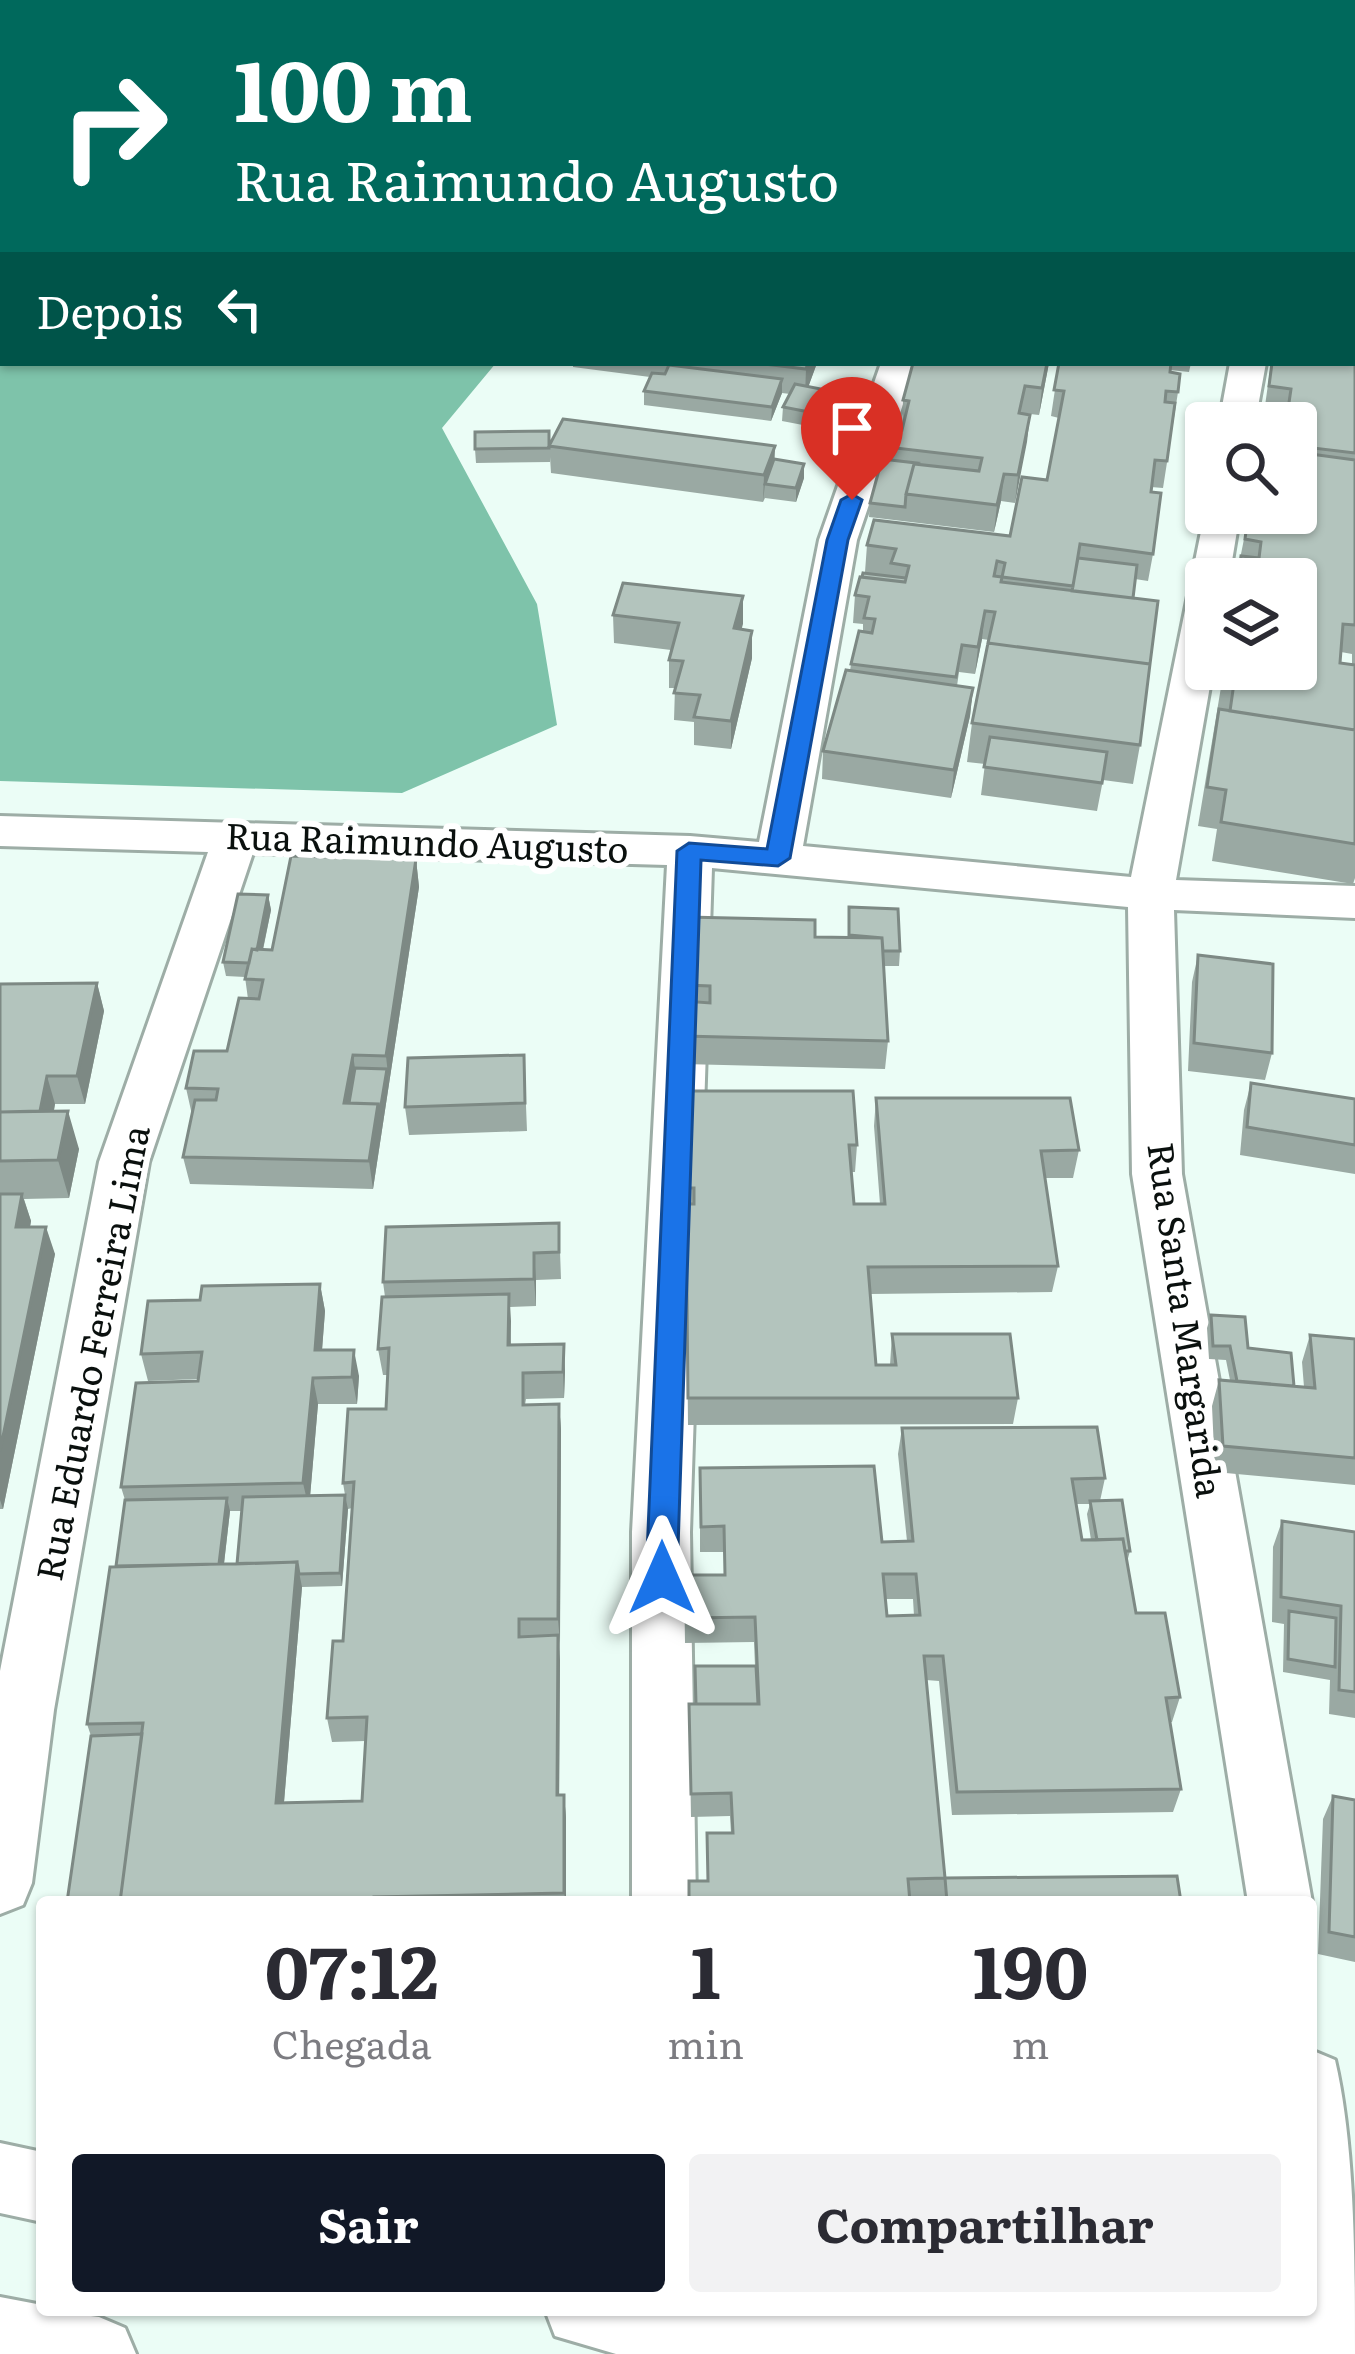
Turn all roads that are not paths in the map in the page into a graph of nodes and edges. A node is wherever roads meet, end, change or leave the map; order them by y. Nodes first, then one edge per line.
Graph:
1 (898, 366) edge
2 (1247, 366) edge
3 (1241, 402) edge
4 (1188, 690) edge
5 (0, 831) edge
6 (236, 836) junction
7 (689, 851) junction
8 (778, 858) junction
9 (1151, 893) junction
10 (1355, 902) edge
11 (0, 1882) edge
12 (664, 1896) edge
13 (1279, 1896) edge
14 (1317, 2117) edge
15 (0, 2178) edge
16 (36, 2186) edge
17 (605, 2316) edge
18 (1354, 2324) edge
19 (666, 2331) edge
20 (0, 2333) edge
21 (99, 2354) edge

1 - 8 street
2 - 3 street
4 - 9 street, Rua Santa Margarida
5 - 6 street, Rua Raimundo Augusto
6 - 7 street, Rua Raimundo Augusto
6 - 11 street, Rua Eduardo Ferreira Lima
7 - 8 street, Rua Raimundo Augusto
7 - 12 street
8 - 9 street, Rua Raimundo Augusto
9 - 10 street, Rua Raimundo Augusto
9 - 13 street, Rua Santa Margarida
14 - 18 street
15 - 16 street
17 - 19 street
18 - 19 street
20 - 21 street

